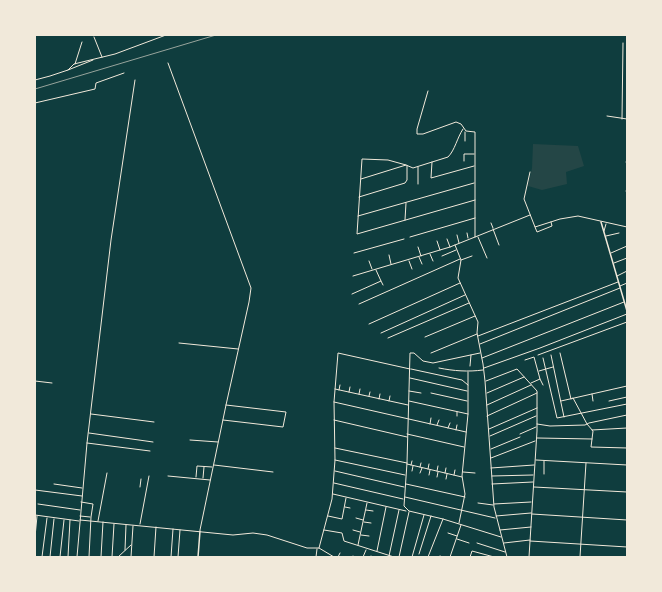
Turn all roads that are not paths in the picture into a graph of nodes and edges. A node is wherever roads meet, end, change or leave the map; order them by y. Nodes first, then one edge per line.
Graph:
1 (166, 35) edge
2 (94, 37) dead end
3 (82, 42) dead end
4 (623, 43) dead end
5 (103, 58) junction
6 (95, 59) junction
7 (168, 63) dead end
8 (74, 64) junction
9 (68, 70) junction
10 (124, 73) dead end
11 (35, 80) edge
12 (134, 80) dead end
13 (428, 91) dead end
14 (35, 103) edge
15 (607, 116) dead end
16 (622, 119) junction
17 (627, 119) edge
18 (464, 129) junction
19 (466, 131) junction
20 (465, 141) dead end
21 (475, 154) junction
22 (464, 161) dead end
23 (432, 162) junction
24 (475, 165) junction
25 (407, 166) junction
26 (418, 166) junction
27 (530, 172) dead end
28 (432, 178) junction
29 (360, 179) junction
30 (428, 180) dead end
31 (475, 182) junction
32 (418, 184) dead end
33 (359, 197) junction
34 (475, 200) junction
35 (406, 203) junction
36 (530, 215) junction
37 (358, 217) junction
38 (475, 218) junction
39 (405, 220) junction
40 (551, 221) junction
41 (601, 222) junction
42 (491, 223) dead end
43 (606, 223) junction
44 (535, 227) junction
45 (627, 227) edge
46 (493, 229) junction
47 (604, 231) junction
48 (467, 233) dead end
49 (619, 233) dead end
50 (457, 235) dead end
51 (478, 236) junction
52 (605, 236) junction
53 (410, 237) dead end
54 (475, 237) junction
55 (404, 239) dead end
56 (447, 239) dead end
57 (469, 240) junction
58 (437, 241) dead end
59 (459, 244) junction
60 (499, 245) dead end
61 (455, 246) junction
62 (627, 246) edge
63 (418, 247) dead end
64 (450, 247) junction
65 (440, 250) junction
66 (457, 250) junction
67 (354, 253) dead end
68 (430, 253) junction
69 (610, 253) junction
70 (389, 255) dead end
71 (420, 256) junction
72 (442, 256) dead end
73 (472, 256) dead end
74 (487, 258) dead end
75 (627, 258) edge
76 (461, 259) junction
77 (369, 260) dead end
78 (408, 260) junction
79 (433, 261) dead end
80 (422, 264) dead end
81 (613, 264) junction
82 (392, 265) junction
83 (376, 269) junction
84 (412, 269) dead end
85 (372, 270) junction
86 (627, 271) edge
87 (353, 276) dead end
88 (616, 276) junction
89 (381, 281) junction
90 (618, 281) junction
91 (461, 283) junction
92 (627, 283) edge
93 (383, 285) dead end
94 (620, 287) junction
95 (352, 294) dead end
96 (466, 295) junction
97 (627, 295) edge
98 (623, 297) junction
99 (624, 301) junction
100 (469, 302) junction
101 (359, 304) dead end
102 (626, 308) edge
103 (627, 313) edge
104 (475, 316) junction
105 (627, 322) edge
106 (369, 324) dead end
107 (381, 333) dead end
108 (477, 333) junction
109 (478, 336) junction
110 (388, 338) dead end
111 (425, 338) dead end
112 (179, 343) dead end
113 (479, 344) junction
114 (239, 349) junction
115 (431, 353) dead end
116 (481, 353) junction
117 (560, 353) dead end
118 (471, 355) junction
119 (538, 355) dead end
120 (551, 355) dead end
121 (482, 358) junction
122 (543, 358) dead end
123 (525, 360) dead end
124 (470, 366) dead end
125 (554, 367) junction
126 (439, 368) dead end
127 (410, 369) junction
128 (484, 369) junction
129 (546, 369) junction
130 (468, 372) junction
131 (538, 372) junction
132 (524, 376) junction
133 (409, 378) junction
134 (540, 379) junction
135 (35, 381) edge
136 (485, 381) junction
137 (52, 383) dead end
138 (531, 384) junction
139 (340, 385) dead end
140 (469, 385) junction
141 (544, 385) dead end
142 (627, 386) edge
143 (350, 387) dead end
144 (334, 389) junction
145 (360, 389) dead end
146 (339, 390) junction
147 (409, 391) junction
148 (468, 391) junction
149 (349, 392) junction
150 (370, 392) dead end
151 (537, 392) junction
152 (421, 393) dead end
153 (431, 393) dead end
154 (359, 394) junction
155 (380, 394) dead end
156 (486, 394) junction
157 (592, 394) junction
158 (369, 396) junction
159 (390, 396) dead end
160 (627, 397) edge
161 (573, 398) junction
162 (379, 399) junction
163 (571, 399) junction
164 (408, 400) junction
165 (389, 401) junction
166 (468, 401) junction
167 (561, 401) junction
168 (593, 401) dead end
169 (609, 401) dead end
170 (334, 402) junction
171 (627, 404) edge
172 (226, 405) junction
173 (408, 405) junction
174 (486, 406) junction
175 (537, 408) junction
176 (458, 412) junction
177 (581, 413) junction
178 (91, 414) junction
179 (468, 414) junction
180 (627, 415) edge
181 (457, 416) dead end
182 (487, 416) junction
183 (537, 416) junction
184 (564, 417) junction
185 (431, 418) dead end
186 (408, 419) junction
187 (222, 420) junction
188 (334, 420) junction
189 (439, 420) dead end
190 (154, 422) dead end
191 (450, 423) dead end
192 (430, 424) junction
193 (537, 424) junction
194 (587, 424) junction
195 (437, 425) junction
196 (457, 425) dead end
197 (537, 427) junction
198 (448, 428) junction
199 (627, 428) edge
200 (489, 429) junction
201 (456, 430) junction
202 (592, 430) junction
203 (466, 432) junction
204 (88, 433) junction
205 (407, 434) junction
206 (520, 434) dead end
207 (489, 436) junction
208 (407, 437) junction
209 (520, 437) dead end
210 (536, 438) junction
211 (592, 439) junction
212 (190, 440) dead end
213 (536, 441) junction
214 (153, 442) dead end
215 (218, 442) junction
216 (87, 443) junction
217 (335, 447) junction
218 (465, 447) junction
219 (627, 448) edge
220 (490, 449) junction
221 (150, 451) dead end
222 (491, 458) junction
223 (335, 460) junction
224 (535, 460) junction
225 (412, 461) dead end
226 (544, 461) junction
227 (421, 463) dead end
228 (586, 463) junction
229 (407, 464) junction
230 (429, 464) dead end
231 (534, 465) junction
232 (627, 465) edge
233 (204, 466) junction
234 (213, 466) junction
235 (412, 466) junction
236 (438, 466) dead end
237 (421, 468) junction
238 (446, 468) dead end
239 (492, 468) junction
240 (429, 470) junction
241 (455, 470) dead end
242 (334, 471) junction
243 (412, 471) dead end
244 (273, 472) dead end
245 (438, 472) junction
246 (463, 472) junction
247 (107, 473) dead end
248 (420, 473) dead end
249 (446, 473) junction
250 (475, 473) dead end
251 (544, 474) dead end
252 (429, 475) dead end
253 (454, 475) junction
254 (534, 475) junction
255 (149, 476) dead end
256 (168, 476) dead end
257 (206, 476) dead end
258 (406, 476) junction
259 (492, 476) junction
260 (437, 477) dead end
261 (462, 477) junction
262 (196, 478) dead end
263 (141, 479) dead end
264 (446, 479) dead end
265 (210, 480) junction
266 (533, 482) junction
267 (334, 483) junction
268 (405, 483) junction
269 (54, 484) dead end
270 (492, 484) junction
271 (140, 487) dead end
272 (405, 487) junction
273 (533, 487) junction
274 (83, 488) junction
275 (35, 490) edge
276 (585, 490) junction
277 (627, 492) edge
278 (332, 494) junction
279 (82, 496) junction
280 (465, 497) junction
281 (346, 498) junction
282 (404, 498) junction
283 (81, 502) junction
284 (367, 502) junction
285 (532, 502) junction
286 (478, 503) dead end
287 (38, 504) dead end
288 (494, 505) junction
289 (404, 506) junction
290 (344, 507) junction
291 (386, 507) junction
292 (350, 508) dead end
293 (80, 510) junction
294 (366, 510) junction
295 (399, 510) junction
296 (373, 511) dead end
297 (409, 511) junction
298 (462, 511) junction
299 (424, 514) junction
300 (532, 514) junction
301 (35, 515) edge
302 (38, 516) junction
303 (80, 516) junction
304 (328, 516) junction
305 (431, 516) junction
306 (47, 517) junction
307 (496, 517) junction
308 (583, 517) junction
309 (54, 518) junction
310 (91, 518) junction
311 (356, 518) dead end
312 (443, 519) junction
313 (64, 520) junction
314 (70, 520) junction
315 (627, 520) edge
316 (79, 521) junction
317 (91, 521) junction
318 (363, 521) junction
319 (98, 522) junction
320 (103, 522) junction
321 (114, 523) junction
322 (371, 523) dead end
323 (459, 523) junction
324 (126, 524) junction
325 (133, 524) junction
326 (461, 524) junction
327 (140, 525) junction
328 (156, 527) junction
329 (531, 527) junction
330 (173, 529) junction
331 (180, 529) junction
332 (324, 530) junction
333 (353, 530) dead end
334 (499, 530) junction
335 (200, 531) junction
336 (361, 533) junction
337 (448, 533) dead end
338 (369, 536) dead end
339 (458, 536) junction
340 (35, 537) edge
341 (501, 537) junction
342 (457, 539) junction
343 (530, 541) junction
344 (469, 543) dead end
345 (476, 543) dead end
346 (503, 543) junction
347 (581, 544) junction
348 (132, 545) junction
349 (358, 546) junction
350 (627, 547) edge
351 (318, 549) junction
352 (366, 549) junction
353 (124, 550) junction
354 (377, 552) junction
355 (505, 552) junction
356 (340, 553) dead end
357 (382, 554) junction
358 (419, 554) dead end
359 (389, 556) junction
360 (440, 556) dead end
361 (42, 557) edge
362 (50, 557) edge
363 (60, 557) edge
364 (68, 557) edge
365 (77, 557) edge
366 (89, 557) edge
367 (101, 557) edge
368 (112, 557) edge
369 (118, 557) edge
370 (131, 557) edge
371 (154, 557) edge
372 (171, 557) edge
373 (178, 557) edge
374 (198, 557) edge
375 (316, 557) edge
376 (334, 557) edge
377 (338, 557) edge
378 (363, 557) edge
379 (381, 557) edge
380 (394, 557) edge
381 (399, 557) edge
382 (412, 557) edge
383 (428, 557) edge
384 (443, 557) edge
385 (450, 557) edge
386 (470, 557) edge
387 (494, 557) edge
388 (506, 557) edge
389 (529, 557) edge
390 (580, 557) edge

1 - 5 street
2 - 5 street
3 - 8 street
4 - 16 street
5 - 6 street
6 - 8 street
6 - 9 street
7 - 114 street
8 - 9 street
9 - 11 street
10 - 14 street
12 - 178 street
13 - 18 street
15 - 16 street
16 - 17 street
18 - 19 street
18 - 23 street
19 - 20 street
19 - 21 street
21 - 22 street
21 - 24 street
23 - 26 street
23 - 28 street
24 - 28 street
24 - 31 street
25 - 26 street
25 - 29 street
25 - 29 street
25 - 33 street
26 - 32 street
27 - 36 street
28 - 30 street
29 - 33 street
31 - 34 street
31 - 35 street
33 - 37 street
34 - 38 street
34 - 39 street
35 - 37 street
35 - 39 street
36 - 44 street
36 - 46 street
37 - 39 street
38 - 53 street
38 - 54 street
40 - 41 street
40 - 44 street
40 - 44 street
41 - 43 street
41 - 47 street
42 - 46 street
43 - 45 street
43 - 47 street
46 - 51 street
46 - 60 street
47 - 52 street
48 - 57 street
49 - 52 street
50 - 59 street
51 - 54 street
51 - 74 street
52 - 69 street
54 - 57 street
55 - 67 street
56 - 64 street
57 - 59 street
58 - 65 street
59 - 61 street
61 - 64 street
61 - 66 street
62 - 69 street
63 - 71 street
64 - 65 street
65 - 68 street
66 - 72 street
66 - 76 street
68 - 71 street
68 - 79 street
69 - 81 street
70 - 82 street
71 - 78 street
71 - 80 street
73 - 76 street
75 - 81 street
76 - 91 street
76 - 101 street
77 - 85 street
78 - 82 street
78 - 84 street
81 - 88 street
82 - 83 street
83 - 85 street
83 - 89 street
85 - 87 street
86 - 88 street
88 - 90 street
89 - 93 street
89 - 95 street
90 - 94 street
90 - 109 street
91 - 96 street
91 - 106 street
92 - 94 street
94 - 98 street
94 - 113 street
96 - 100 street
96 - 107 street
97 - 98 street
98 - 99 street
99 - 102 street
99 - 121 street
100 - 104 street
100 - 110 street
102 - 103 street
103 - 128 street
104 - 108 street
104 - 111 street
105 - 119 street
108 - 109 street
108 - 115 street
109 - 113 street
112 - 114 street
113 - 116 street
114 - 172 street
116 - 118 street
116 - 121 street
117 - 163 street
118 - 124 street
118 - 127 street
120 - 125 street
121 - 128 street
122 - 129 street
123 - 131 street
125 - 129 street
125 - 167 street
126 - 130 street
127 - 133 street
127 - 140 street
127 - 144 street
128 - 130 street
128 - 136 street
129 - 131 street
129 - 184 street
130 - 140 street
131 - 134 street
132 - 136 street
132 - 138 street
132 - 156 street
133 - 147 street
133 - 148 street
134 - 138 street
134 - 141 street
135 - 137 street
136 - 156 street
138 - 151 street
138 - 174 street
139 - 146 street
140 - 148 street
142 - 157 street
143 - 149 street
144 - 146 street
144 - 170 street
145 - 154 street
146 - 149 street
147 - 152 street
147 - 164 street
148 - 166 street
149 - 154 street
150 - 158 street
151 - 175 street
151 - 182 street
153 - 166 street
154 - 158 street
155 - 162 street
156 - 174 street
157 - 161 street
157 - 168 street
158 - 162 street
159 - 165 street
160 - 169 street
161 - 163 street
161 - 177 street
162 - 165 street
163 - 167 street
164 - 173 street
164 - 176 street
165 - 173 street
166 - 179 street
167 - 184 street
170 - 186 street
170 - 188 street
171 - 177 street
172 - 187 street
172 - 187 street
173 - 186 street
174 - 182 street
175 - 183 street
175 - 200 street
176 - 179 street
176 - 181 street
177 - 184 street
177 - 194 street
178 - 190 street
178 - 204 street
179 - 203 street
180 - 194 street
182 - 200 street
183 - 193 street
183 - 207 street
185 - 192 street
186 - 192 street
186 - 205 street
187 - 215 street
188 - 208 street
188 - 217 street
189 - 195 street
191 - 198 street
192 - 195 street
193 - 194 street
193 - 197 street
194 - 202 street
195 - 198 street
196 - 201 street
197 - 206 street
197 - 210 street
198 - 201 street
199 - 202 street
200 - 207 street
201 - 203 street
202 - 211 street
203 - 218 street
204 - 214 street
204 - 216 street
205 - 208 street
205 - 218 street
207 - 220 street
208 - 229 street
209 - 220 street
210 - 211 street
210 - 213 street
211 - 219 street
212 - 215 street
213 - 222 street
213 - 224 street
215 - 234 street
216 - 221 street
216 - 274 street
217 - 223 street
217 - 229 street
218 - 246 street
220 - 222 street
222 - 239 street
223 - 242 street
223 - 258 street
224 - 226 street
224 - 231 street
225 - 235 street
226 - 228 street
226 - 251 street
227 - 237 street
228 - 232 street
228 - 276 street
229 - 235 street
229 - 258 street
230 - 240 street
231 - 239 street
231 - 254 street
233 - 234 street
233 - 257 street
233 - 262 street
234 - 244 street
234 - 265 street
235 - 237 street
235 - 243 street
236 - 245 street
237 - 240 street
237 - 248 street
238 - 249 street
239 - 259 street
240 - 245 street
240 - 252 street
241 - 253 street
242 - 267 street
242 - 272 street
245 - 249 street
245 - 260 street
246 - 250 street
246 - 261 street
247 - 319 street
249 - 253 street
249 - 264 street
253 - 261 street
254 - 259 street
254 - 266 street
255 - 327 street
256 - 265 street
258 - 268 street
259 - 270 street
261 - 280 street
263 - 271 street
265 - 335 street
266 - 270 street
266 - 273 street
267 - 278 street
267 - 282 street
268 - 272 street
268 - 280 street
269 - 274 street
270 - 288 street
272 - 282 street
273 - 276 street
273 - 285 street
274 - 279 street
275 - 279 street
276 - 277 street
276 - 308 street
278 - 281 street
278 - 304 street
279 - 283 street
280 - 298 street
281 - 284 street
281 - 290 street
282 - 289 street
282 - 298 street
283 - 293 street
283 - 310 street
284 - 291 street
284 - 294 street
285 - 288 street
285 - 300 street
286 - 288 street
287 - 293 street
288 - 307 street
289 - 295 street
289 - 297 street
290 - 292 street
290 - 304 street
291 - 295 street
291 - 354 street
293 - 303 street
294 - 296 street
294 - 318 street
295 - 297 street
295 - 359 street
297 - 299 street
297 - 381 street
298 - 307 street
298 - 323 street
299 - 305 street
299 - 382 street
300 - 307 street
300 - 308 street
300 - 329 street
301 - 302 street
302 - 306 street
302 - 340 street
303 - 310 street
303 - 316 street
304 - 332 street
305 - 312 street
305 - 358 street
306 - 309 street
306 - 361 street
307 - 334 street
308 - 315 street
308 - 347 street
309 - 313 street
309 - 362 street
310 - 317 street
311 - 318 street
312 - 323 street
312 - 383 street
313 - 314 street
313 - 363 street
314 - 316 street
314 - 364 street
316 - 317 street
316 - 365 street
317 - 319 street
317 - 366 street
318 - 322 street
318 - 336 street
319 - 320 street
320 - 321 street
320 - 367 street
321 - 324 street
321 - 368 street
323 - 326 street
324 - 325 street
324 - 353 street
325 - 327 street
325 - 348 street
326 - 339 street
326 - 341 street
327 - 328 street
328 - 330 street
328 - 371 street
329 - 334 street
329 - 343 street
330 - 331 street
330 - 372 street
331 - 335 street
331 - 373 street
332 - 349 street
332 - 351 street
333 - 336 street
334 - 341 street
335 - 351 street
335 - 374 street
336 - 338 street
336 - 349 street
337 - 339 street
339 - 342 street
341 - 346 street
342 - 344 street
342 - 385 street
343 - 346 street
343 - 347 street
343 - 389 street
345 - 355 street
346 - 355 street
347 - 350 street
347 - 390 street
348 - 353 street
348 - 370 street
349 - 352 street
351 - 375 street
351 - 376 street
352 - 354 street
352 - 378 street
353 - 369 street
354 - 357 street
355 - 388 street
356 - 377 street
357 - 359 street
357 - 379 street
359 - 380 street
360 - 384 street
386 - 387 street

